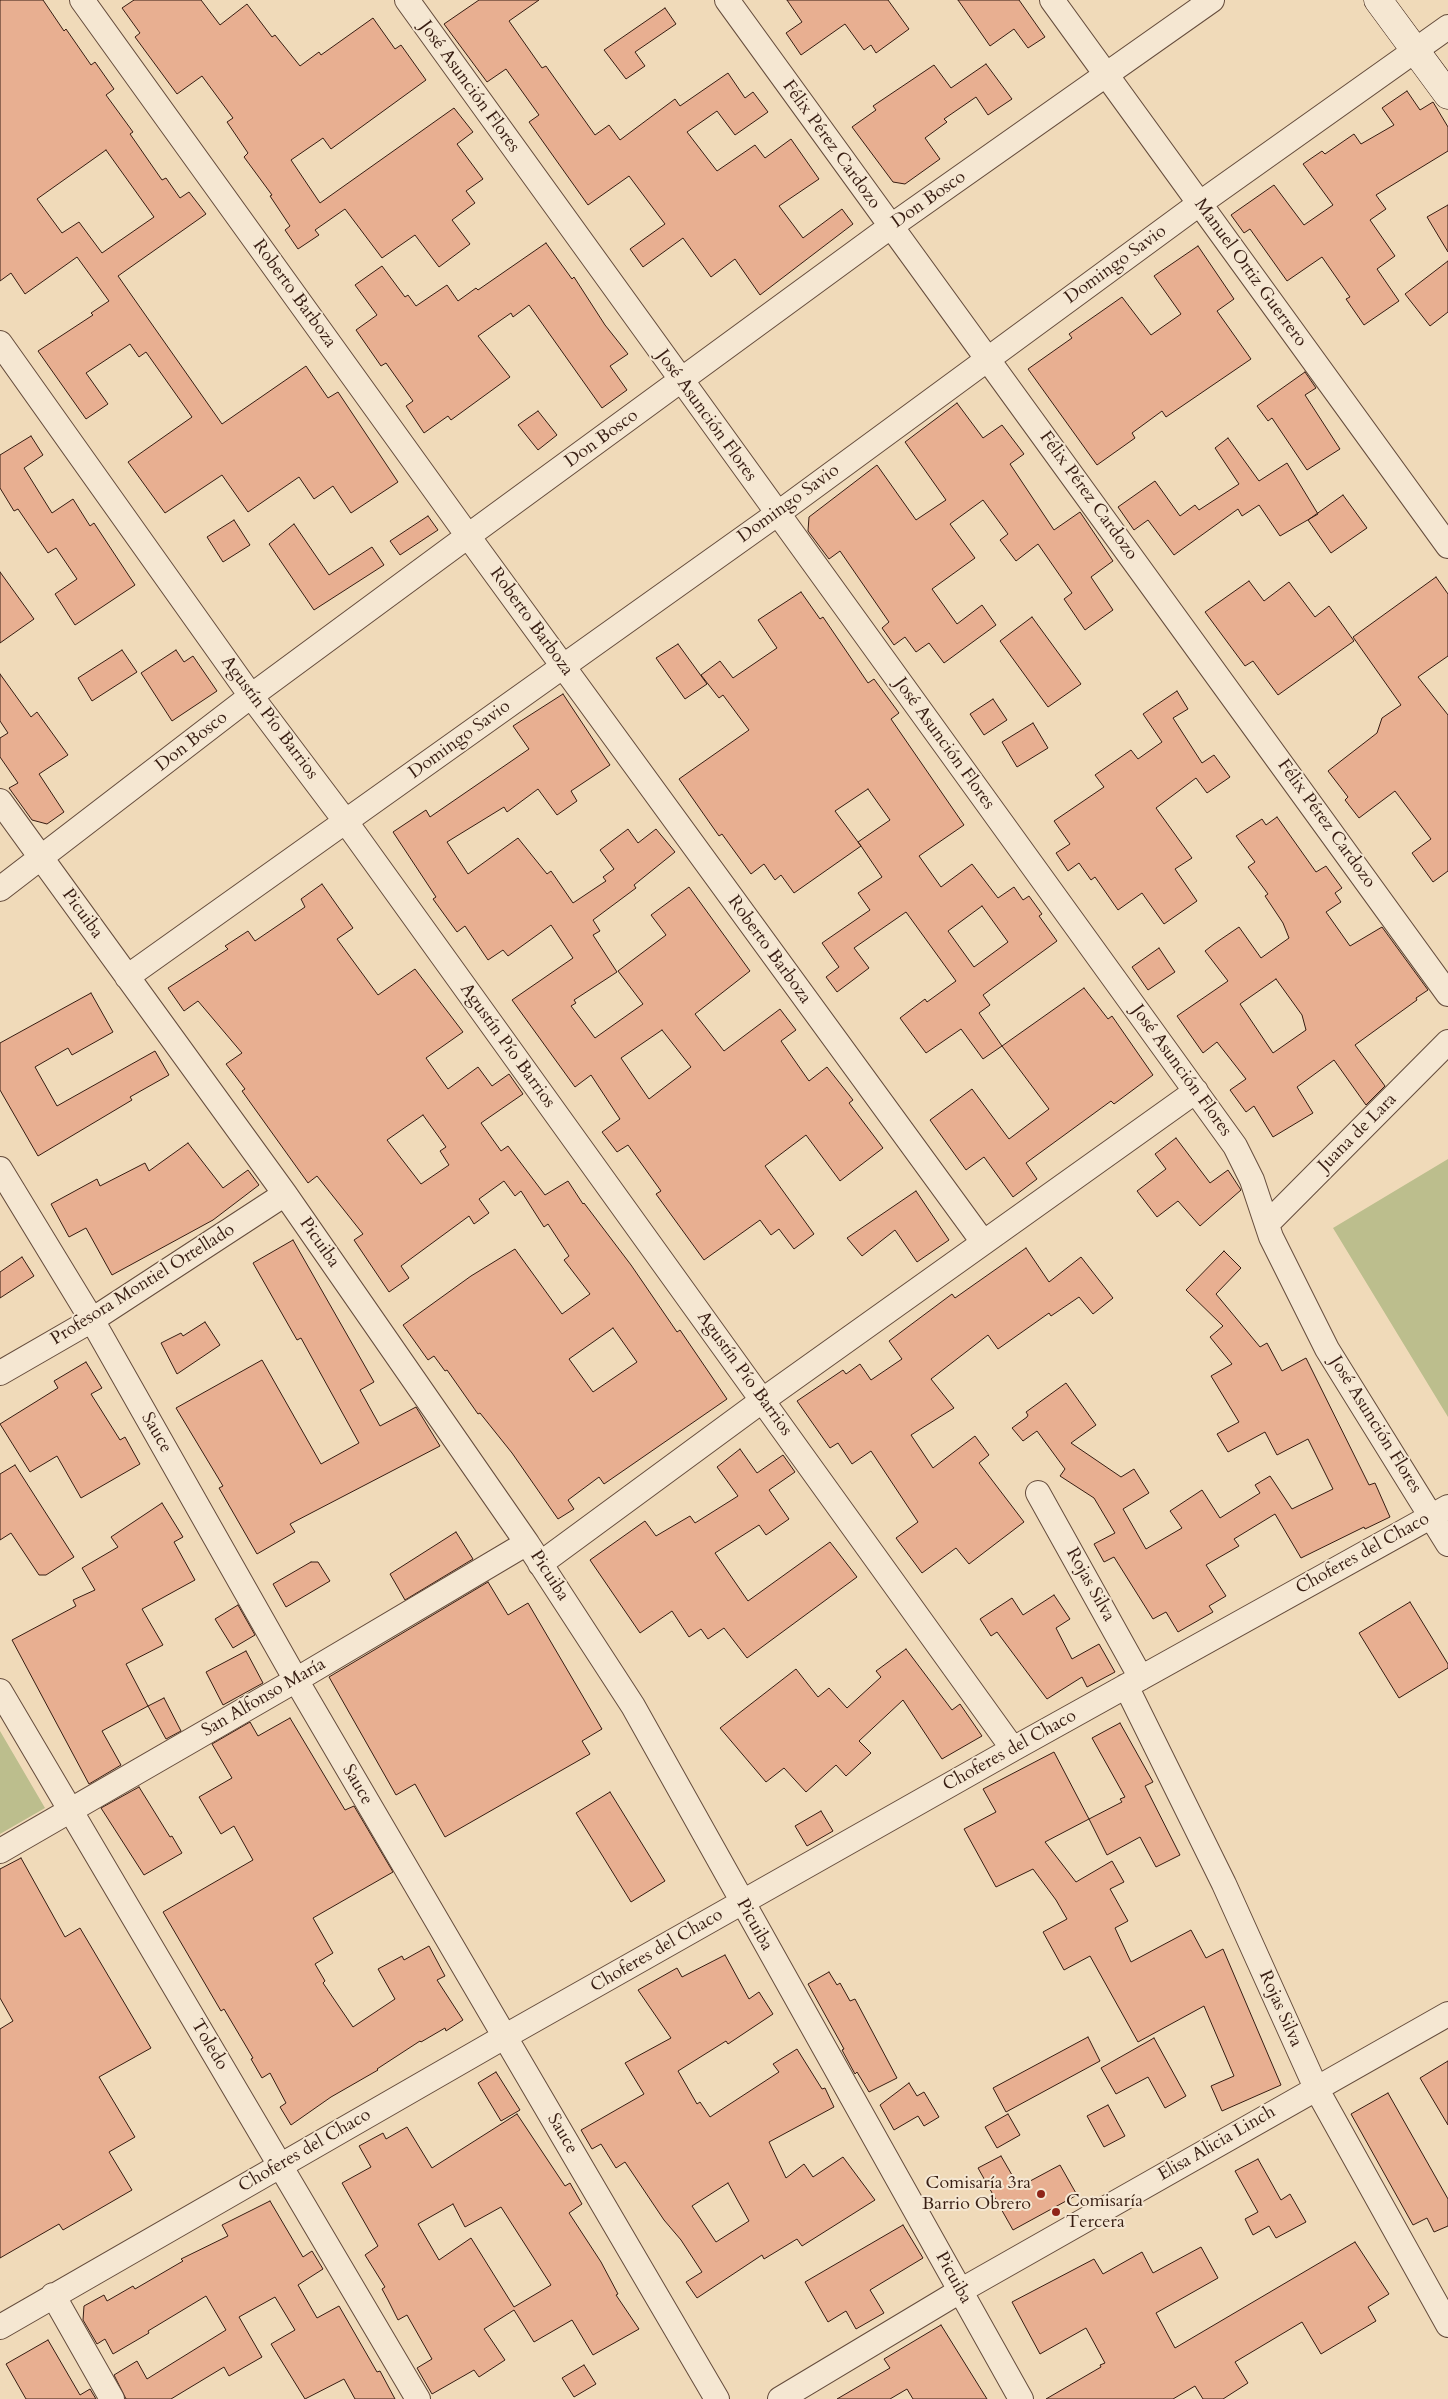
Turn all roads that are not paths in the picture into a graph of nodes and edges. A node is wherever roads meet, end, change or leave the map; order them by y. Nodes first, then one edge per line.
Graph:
1 (82, 0) edge
2 (406, 0) edge
3 (727, 0) edge
4 (1052, 0) edge
5 (1212, 0) edge
6 (1378, 0) edge
7 (1448, 26) edge
8 (1414, 50) junction
9 (1107, 75) junction
10 (1448, 95) edge
11 (1199, 204) junction
12 (890, 227) junction
13 (0, 343) edge
14 (989, 359) junction
15 (681, 381) junction
16 (776, 514) junction
17 (468, 536) junction
18 (1448, 546) edge
19 (563, 667) junction
20 (251, 696) junction
21 (0, 801) edge
22 (346, 822) junction
23 (41, 859) junction
24 (0, 889) edge
25 (127, 976) junction
26 (1448, 994) edge
27 (1448, 1042) edge
28 (1196, 1091) junction
29 (0, 1169) edge
30 (285, 1194) junction
31 (1267, 1224) junction
32 (983, 1242) junction
33 (92, 1320) junction
34 (0, 1373) edge
35 (763, 1400) junction
36 (1038, 1493) dead end
37 (1440, 1511) edge
38 (527, 1543) junction
39 (1448, 1544) edge
40 (540, 1564) junction
41 (296, 1680) junction
42 (1134, 1682) junction
43 (0, 1691) edge
44 (1013, 1749) junction
45 (70, 1810) junction
46 (0, 1851) edge
47 (742, 1902) junction
48 (1448, 2014) edge
49 (504, 2037) junction
50 (1316, 2088) junction
51 (280, 2164) junction
52 (960, 2291) junction
53 (53, 2295) junction
54 (1448, 2326) edge
55 (0, 2327) edge
56 (112, 2399) edge
57 (418, 2399) edge
58 (717, 2399) edge
59 (780, 2399) edge
60 (1022, 2399) edge

1 - 17 street, Roberto Barboza
2 - 15 street, José Asunción Flores
3 - 12 street, Félix Pérez Cardozo
4 - 9 street, Manuel Ortiz Guerrero
5 - 9 street, Don Bosco
6 - 8 main road
7 - 8 street, Domingo Savio
8 - 10 main road
8 - 11 street, Domingo Savio
9 - 11 street, Manuel Ortiz Guerrero
9 - 12 street, Don Bosco
11 - 14 street, Domingo Savio
11 - 18 street, Manuel Ortiz Guerrero
12 - 14 street, Félix Pérez Cardozo
12 - 15 street, Don Bosco
13 - 20 street, Agustín Pío Barrios
14 - 16 street, Domingo Savio
14 - 26 street, Félix Pérez Cardozo
15 - 16 street, José Asunción Flores
15 - 17 street, Don Bosco
16 - 19 street, Domingo Savio
16 - 28 street, José Asunción Flores
17 - 19 street, Roberto Barboza
17 - 20 street, Don Bosco
19 - 22 street, Domingo Savio
19 - 32 street, Roberto Barboza
20 - 22 street, Agustín Pío Barrios
20 - 23 street, Don Bosco
21 - 23 street, Picuiba
22 - 25 street, Domingo Savio
22 - 35 street, Agustín Pío Barrios
23 - 24 street, Don Bosco
23 - 25 street, Picuiba
25 - 30 street, Picuiba
27 - 31 street, Juana de Lara
28 - 31 street, José Asunción Flores
28 - 32 street
29 - 33 street, Sauce
30 - 33 street, Profesora Montiel Ortellado
30 - 38 street, Picuiba
31 - 37 street, José Asunción Flores
32 - 35 street
33 - 34 street, Profesora Montiel Ortellado
33 - 41 street, Sauce
35 - 40 street
35 - 44 street, Agustín Pío Barrios
36 - 42 street, Rojas Silva
37 - 39 street, José Asunción Flores
37 - 42 street, Choferes del Chaco
38 - 40 street, Picuiba
38 - 41 street, San Alfonso María
40 - 47 street, Picuiba
41 - 45 street, San Alfonso María
41 - 49 street, Sauce
42 - 44 street, Choferes del Chaco
42 - 50 street, Rojas Silva
43 - 45 street, Toledo
44 - 47 street, Choferes del Chaco
45 - 46 street, San Alfonso María
45 - 51 street, Toledo
47 - 49 street, Choferes del Chaco
47 - 52 street, Picuiba
48 - 50 street, Elisa Alicia Linch
49 - 51 street, Choferes del Chaco
49 - 58 street, Sauce
50 - 52 street, Elisa Alicia Linch
50 - 54 street, Rojas Silva
51 - 53 street, Choferes del Chaco
51 - 57 street, Toledo
52 - 59 street, Elisa Alicia Linch
52 - 60 street, Picuiba
53 - 55 street, Choferes del Chaco
53 - 56 street

